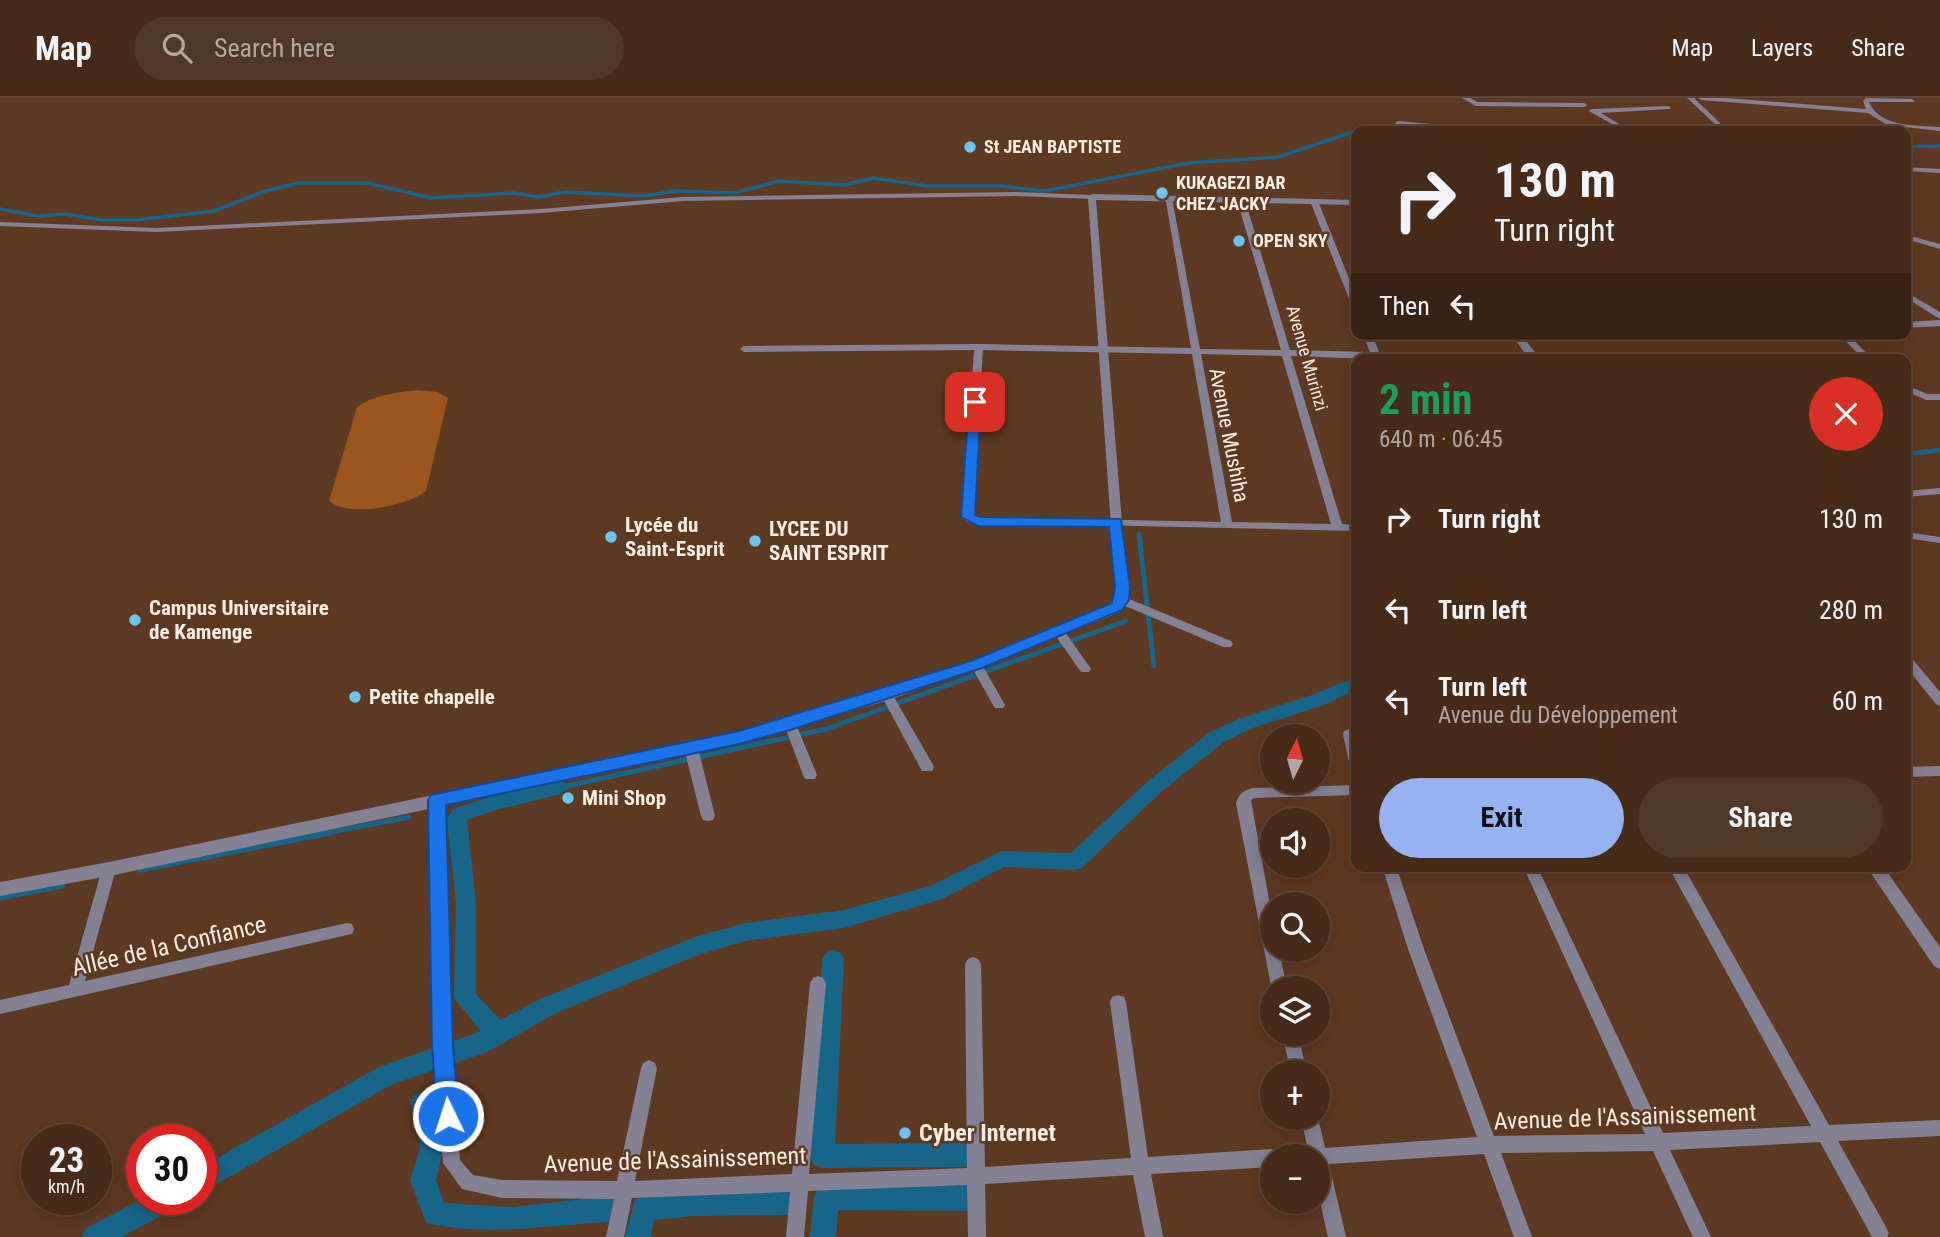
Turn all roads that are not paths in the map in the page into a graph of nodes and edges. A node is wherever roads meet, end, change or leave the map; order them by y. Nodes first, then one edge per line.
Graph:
1 (1465, 98) edge
2 (1575, 98) edge
3 (1690, 98) edge
4 (1701, 98) edge
5 (1912, 101) dead end
6 (1584, 105) junction
7 (1668, 108) dead end
8 (1592, 111) junction
9 (1870, 111) junction
10 (1398, 123) dead end
11 (1718, 124) dead end
12 (1432, 126) edge
13 (1619, 126) edge
14 (1940, 128) edge
15 (1911, 169) edge
16 (1940, 171) edge
17 (1092, 197) junction
18 (1168, 198) junction
19 (1241, 200) junction
20 (1314, 201) junction
21 (1351, 201) edge
22 (0, 224) edge
23 (1911, 238) edge
24 (1940, 247) edge
25 (1351, 294) edge
26 (1911, 298) edge
27 (1940, 316) edge
28 (1940, 323) edge
29 (1911, 325) edge
30 (1849, 340) edge
31 (979, 347) junction
32 (744, 349) dead end
33 (1105, 350) junction
34 (1194, 352) junction
35 (1288, 352) junction
36 (1863, 354) edge
37 (1351, 356) edge
38 (1911, 390) edge
39 (1940, 397) edge
40 (1940, 491) edge
41 (1911, 494) edge
42 (1116, 523) junction
43 (1227, 525) junction
44 (1337, 527) junction
45 (1351, 528) edge
46 (1911, 537) edge
47 (1940, 540) edge
48 (1122, 600) junction
49 (1059, 632) junction
50 (1227, 644) dead end
51 (976, 664) junction
52 (1911, 665) edge
53 (1085, 669) dead end
54 (887, 695) junction
55 (1940, 701) edge
56 (999, 705) dead end
57 (790, 724) junction
58 (1349, 734) dead end
59 (1351, 742) edge
60 (691, 748) junction
61 (927, 767) dead end
62 (1940, 771) edge
63 (1911, 772) edge
64 (810, 775) dead end
65 (1351, 790) edge
66 (437, 800) junction
67 (708, 816) dead end
68 (109, 869) junction
69 (1391, 872) edge
70 (1534, 872) edge
71 (1678, 872) edge
72 (1878, 872) edge
73 (0, 889) edge
74 (347, 929) dead end
75 (1940, 961) edge
76 (973, 964) dead end
77 (1276, 976) edge
78 (818, 983) dead end
79 (75, 990) junction
80 (1118, 1002) dead end
81 (0, 1007) edge
82 (649, 1068) dead end
83 (1940, 1128) edge
84 (1823, 1134) junction
85 (1658, 1142) junction
86 (1490, 1145) junction
87 (1330, 1155) edge
88 (1260, 1159) edge
89 (1140, 1164) junction
90 (975, 1176) junction
91 (801, 1181) junction
92 (623, 1190) junction
93 (1330, 1207) edge
94 (1880, 1233) dead end
95 (615, 1237) edge
96 (795, 1237) edge
97 (977, 1237) edge
98 (1154, 1237) edge
99 (1337, 1237) edge
100 (1523, 1237) edge
101 (1702, 1237) edge

1 - 6 street
2 - 6 street
3 - 11 street
4 - 9 street
5 - 9 street
6 - 8 street
7 - 8 street
8 - 13 street
9 - 14 street
10 - 12 street
15 - 16 street
17 - 18 street
17 - 22 street
17 - 33 street
18 - 19 street
18 - 34 street
19 - 20 street
19 - 35 street, Avenue Murinzi
20 - 21 street
20 - 25 street
23 - 24 street
26 - 27 street
28 - 29 street
30 - 36 street
31 - 32 street
31 - 33 street
31 - 42 street
33 - 34 street
33 - 42 street
34 - 35 street
34 - 43 street, Avenue Mushiha
35 - 37 street
35 - 44 street, Avenue Murinzi
38 - 39 street
40 - 41 street
42 - 43 street
42 - 48 street
43 - 44 street
44 - 45 street
46 - 47 street
48 - 49 street
48 - 50 street
49 - 51 street
49 - 53 street
51 - 54 street
51 - 56 street
52 - 55 street
54 - 57 street
54 - 61 street
57 - 60 street
57 - 64 street
58 - 59 street
60 - 66 street
60 - 67 street
62 - 63 street
65 - 77 street
66 - 68 street
66 - 92 street, Avenue de l'Assainissement
68 - 73 street
68 - 79 street
69 - 86 street
70 - 85 street
71 - 84 street
72 - 75 street
74 - 79 street, Allée de la Confiance
76 - 90 street
78 - 91 street
79 - 81 street, Allée de la Confiance
80 - 89 street
82 - 92 street
83 - 84 street, Avenue de l'Assainissement
84 - 85 street, Avenue de l'Assainissement
84 - 94 street
85 - 86 street, Avenue de l'Assainissement
85 - 101 street
86 - 87 street, Avenue de l'Assainissement
86 - 100 street
88 - 89 street, Avenue de l'Assainissement
89 - 90 street, Avenue de l'Assainissement
89 - 98 street
90 - 91 street, Avenue de l'Assainissement
90 - 97 street
91 - 92 street, Avenue de l'Assainissement
91 - 96 street
92 - 95 street
93 - 99 street

